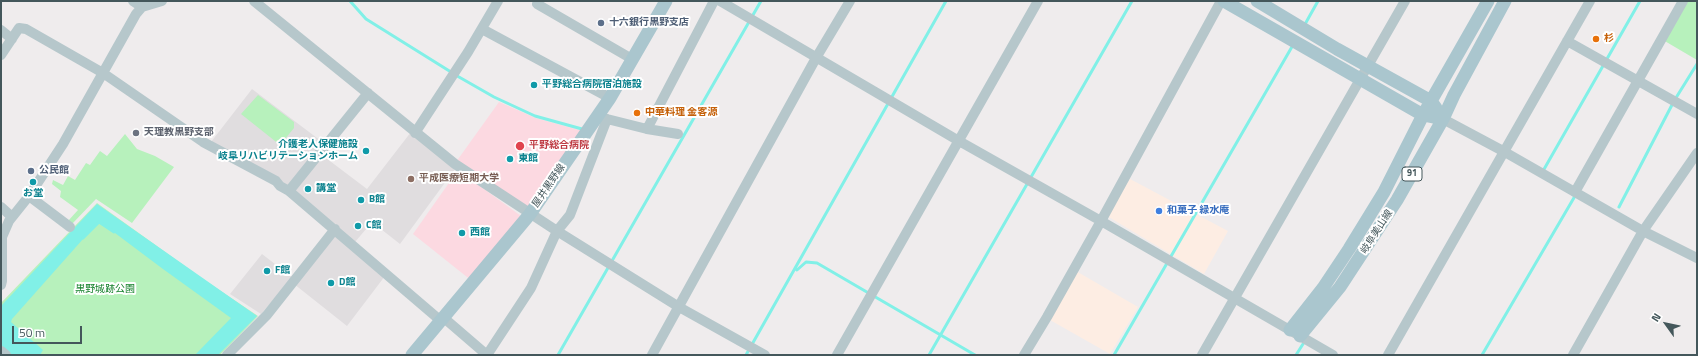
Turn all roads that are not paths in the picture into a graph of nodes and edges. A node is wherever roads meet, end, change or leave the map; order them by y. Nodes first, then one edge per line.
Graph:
1 (162, 1) edge
2 (254, 1) edge
3 (498, 1) edge
4 (538, 1) edge
5 (666, 1) edge
6 (714, 1) edge
7 (720, 1) edge
8 (850, 1) edge
9 (1038, 1) edge
10 (1223, 1) edge
11 (1257, 1) edge
12 (1405, 1) edge
13 (1488, 1) edge
14 (1506, 1) edge
15 (1590, 1) edge
16 (1683, 1) edge
17 (138, 4) edge
18 (482, 29) junction
19 (1, 30) edge
20 (12, 38) junction
21 (1567, 41) junction
22 (1, 54) edge
23 (816, 58) junction
24 (632, 60) junction
25 (1367, 66) junction
26 (103, 73) junction
27 (1360, 78) junction
28 (1638, 81) junction
29 (368, 93) junction
30 (610, 98) junction
31 (1431, 101) junction
32 (1697, 114) edge
33 (1423, 115) junction
34 (602, 118) junction
35 (1443, 120) junction
36 (647, 129) junction
37 (415, 133) junction
38 (678, 134) dead end
39 (959, 141) junction
40 (1503, 151) junction
41 (1697, 153) edge
42 (289, 191) junction
43 (1575, 192) junction
44 (29, 196) junction
45 (1, 207) edge
46 (530, 214) junction
47 (12, 217) junction
48 (1101, 221) junction
49 (70, 227) dead end
50 (335, 229) junction
51 (557, 231) junction
52 (1643, 231) junction
53 (1697, 258) edge
54 (1, 285) edge
55 (1234, 299) junction
56 (679, 307) junction
57 (442, 319) junction
58 (1295, 333) junction
59 (1, 351) edge
60 (6, 355) edge
61 (227, 355) edge
62 (412, 355) edge
63 (487, 355) edge
64 (652, 355) edge
65 (765, 355) edge
66 (837, 355) edge
67 (1024, 355) edge
68 (1202, 355) edge
69 (1332, 355) edge
70 (1388, 355) edge
71 (1573, 355) edge

1 - 17 street
2 - 29 street
3 - 18 street
4 - 24 street
5 - 24 main road, 屋井黒野線
6 - 36 street
7 - 23 street
8 - 23 street
9 - 39 street
10 - 27 main road
10 - 48 street
11 - 25 main road
12 - 25 street
13 - 31 main road, 岐阜美山線 / 91
14 - 35 main road, 岐阜美山線 / 91
15 - 21 street
16 - 28 street
17 - 26 street
18 - 30 street
18 - 37 street
19 - 20 street
20 - 22 street
20 - 26 street
21 - 28 street
21 - 40 street
23 - 39 street
23 - 56 street
24 - 30 main road, 屋井黒野線
25 - 27 street
25 - 31 main road
26 - 42 street
26 - 44 street
27 - 33 main road
27 - 55 street
28 - 32 street
28 - 43 street
29 - 37 street
29 - 42 street
30 - 34 main road, 屋井黒野線
31 - 33 main road, 岐阜美山線 / 91
31 - 35 main road
33 - 35 main road
33 - 58 main road, 岐阜美山線 / 91
34 - 36 street
34 - 46 main road, 屋井黒野線
34 - 51 street
35 - 40 street
35 - 58 main road, 岐阜美山線 / 91
36 - 38 street
37 - 46 street
39 - 48 street
39 - 66 street
40 - 43 street
40 - 70 street
41 - 52 street
42 - 50 street
43 - 52 street
44 - 47 street
44 - 49 street
45 - 47 street
46 - 51 street
46 - 57 main road, 屋井黒野線
47 - 54 street
48 - 55 street
48 - 67 street
50 - 57 street
50 - 61 street
51 - 56 street
51 - 63 street
52 - 53 street
52 - 71 street
55 - 58 street
55 - 68 street
56 - 64 street
56 - 65 street
57 - 62 main road, 屋井黒野線
57 - 63 street
58 - 69 street
59 - 60 street

